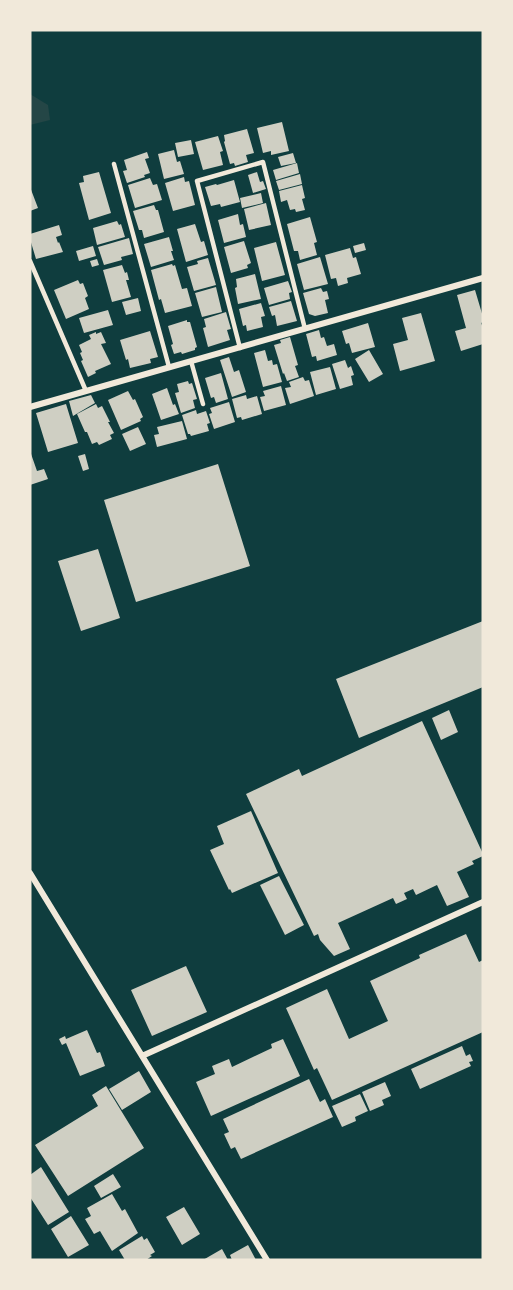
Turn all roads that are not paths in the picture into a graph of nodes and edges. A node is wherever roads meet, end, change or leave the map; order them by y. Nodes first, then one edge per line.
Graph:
1 (114, 164) dead end
2 (30, 261) edge
3 (483, 278) edge
4 (305, 329) junction
5 (240, 348) junction
6 (191, 361) junction
7 (169, 367) junction
8 (86, 391) junction
9 (203, 404) dead end
10 (30, 407) edge
11 (30, 873) edge
12 (483, 902) edge
13 (142, 1056) junction
14 (267, 1260) edge

1 - 7 lane
2 - 8 lane
3 - 4 street
4 - 5 street
4 - 5 lane
5 - 6 street
6 - 7 street
6 - 9 lane
7 - 8 street
8 - 10 street
11 - 13 street
12 - 13 street
13 - 14 street

